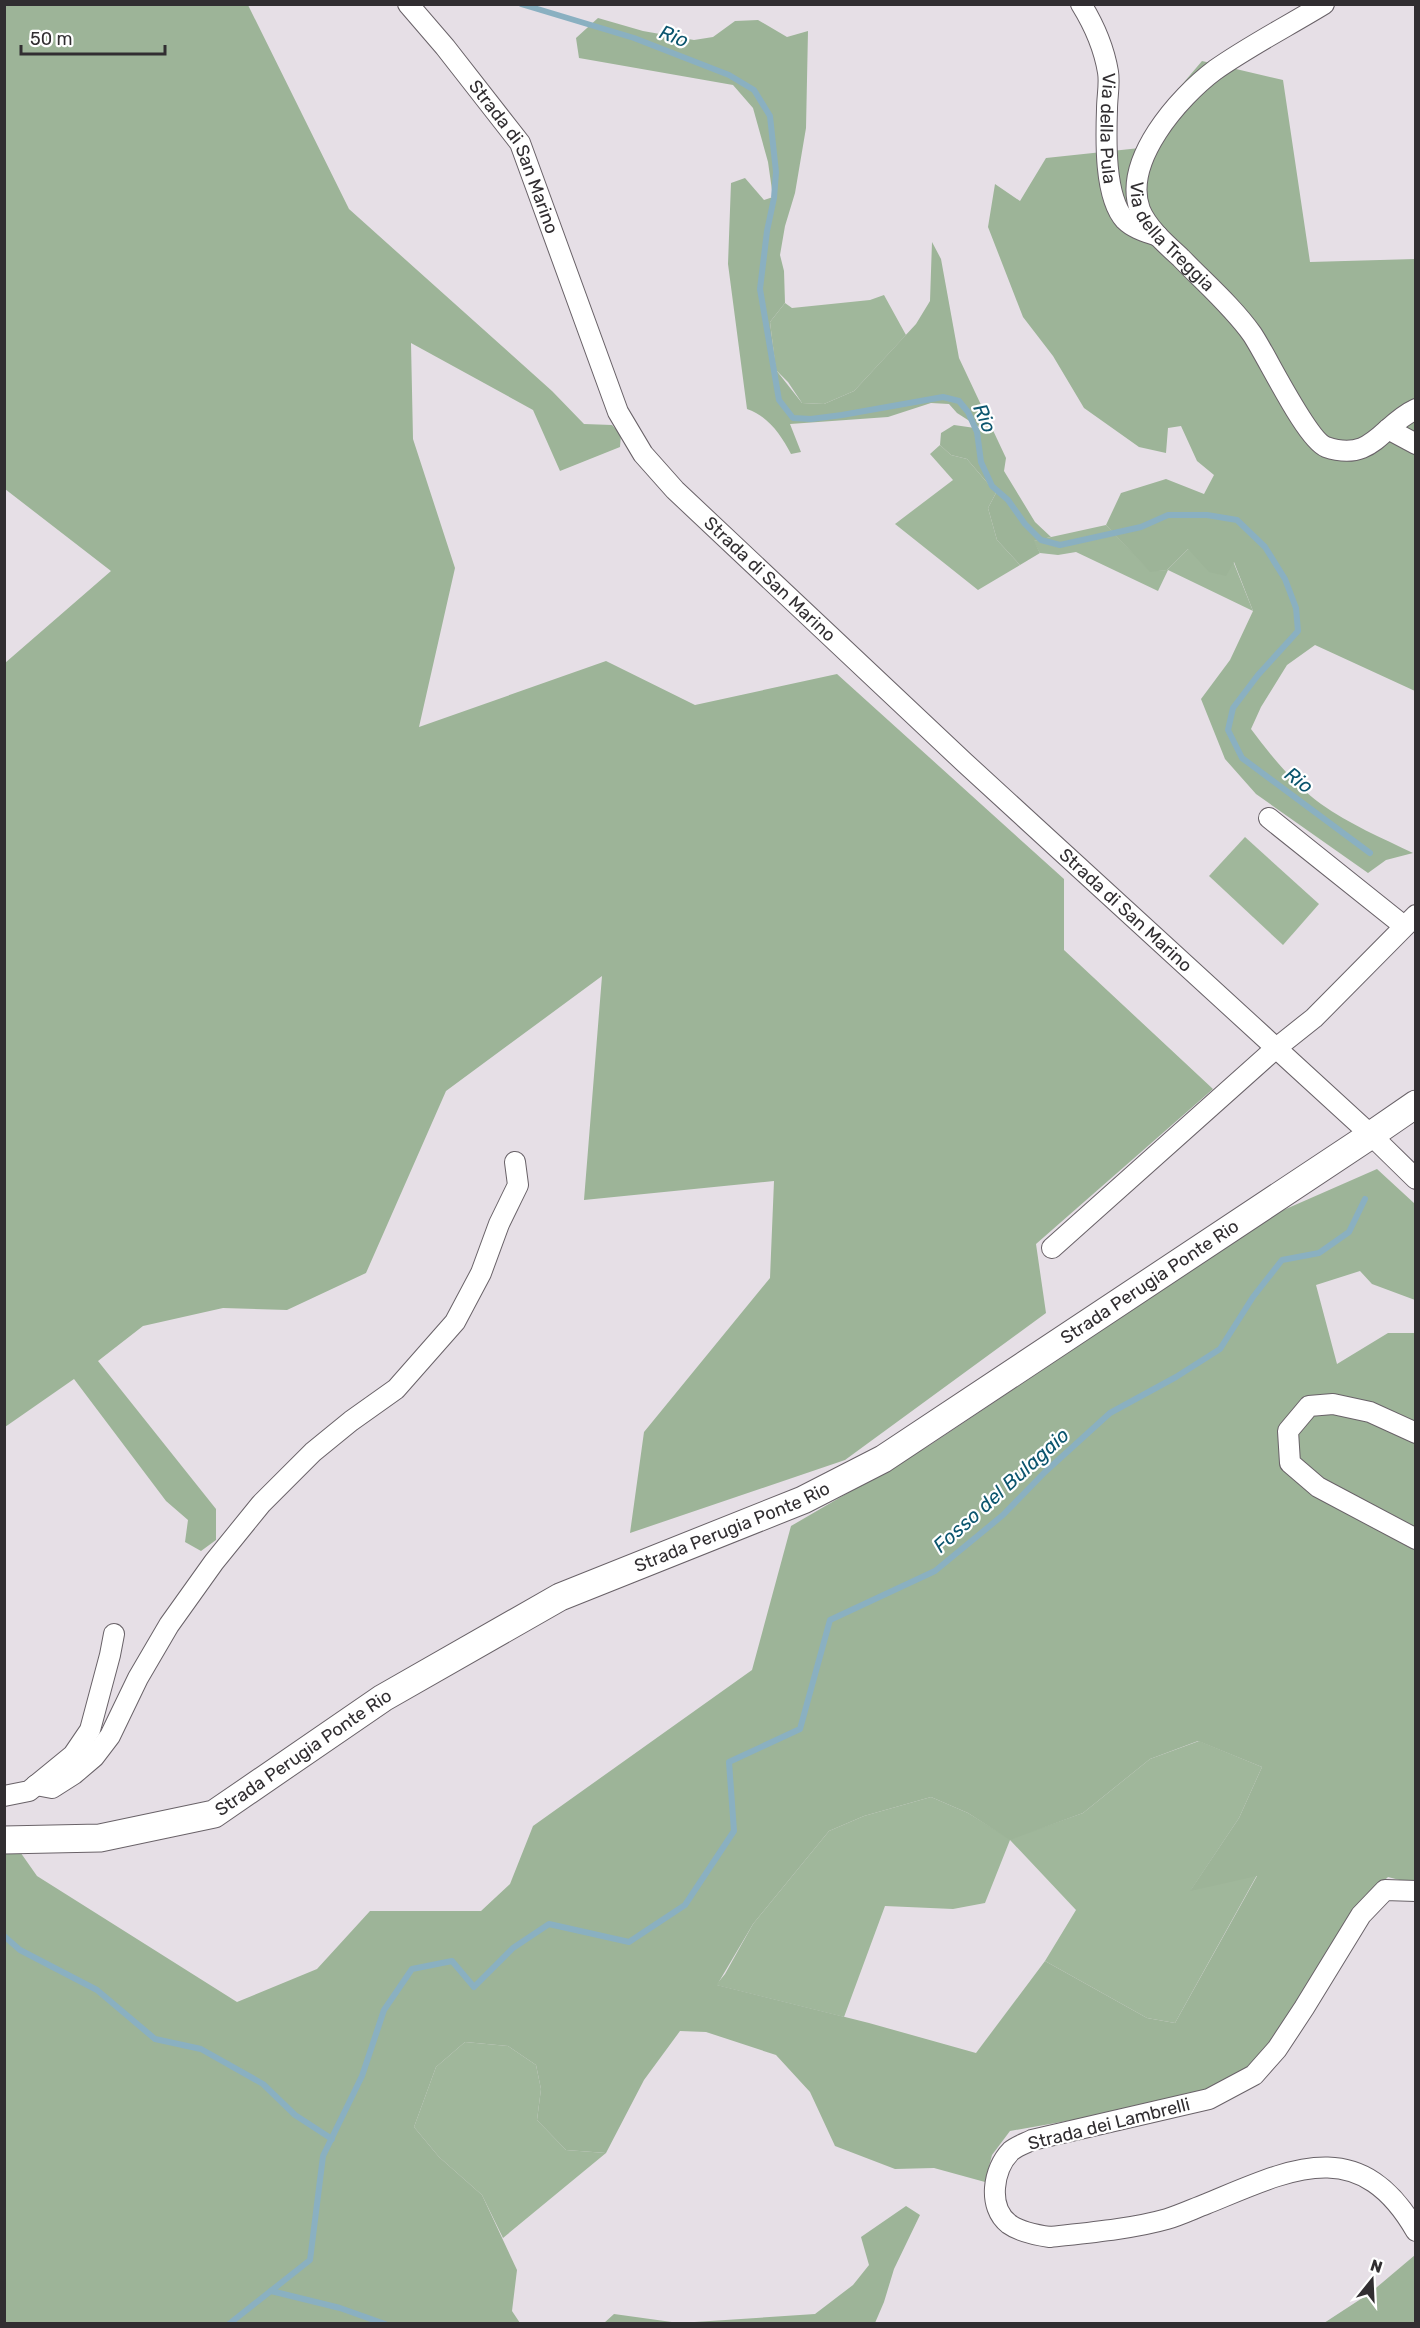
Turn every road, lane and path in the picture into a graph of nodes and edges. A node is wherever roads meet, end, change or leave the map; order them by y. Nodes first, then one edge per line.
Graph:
1 (408, 4) edge
2 (1081, 4) edge
3 (1324, 4) edge
4 (1158, 236) junction
5 (1416, 409) edge
6 (1388, 429) junction
7 (1416, 444) edge
8 (1269, 818) dead end
9 (1410, 920) edge
10 (1275, 1049) junction
11 (1416, 1104) edge
12 (1371, 1136) junction
13 (515, 1162) dead end
14 (1416, 1179) edge
15 (1052, 1248) dead end
16 (1416, 1433) edge
17 (1416, 1539) edge
18 (114, 1634) dead end
19 (36, 1785) junction
20 (4, 1796) edge
21 (4, 1840) edge
22 (1416, 1891) edge
23 (1416, 2231) edge

1 - 10 street, Strada di San Marino
2 - 4 street, Via della Pula
3 - 4 street, Via della Treggia
4 - 6 street, Via della Treggia
5 - 6 street, Via della Treggia
6 - 7 street
8 - 9 street
9 - 10 street
10 - 12 street
10 - 15 street
11 - 12 main road, Strada Perugia Ponte Rio
12 - 14 street
12 - 21 main road, Strada Perugia Ponte Rio
13 - 19 street
16 - 17 street
18 - 19 street
19 - 20 street
22 - 23 street, Strada dei Lambrelli

